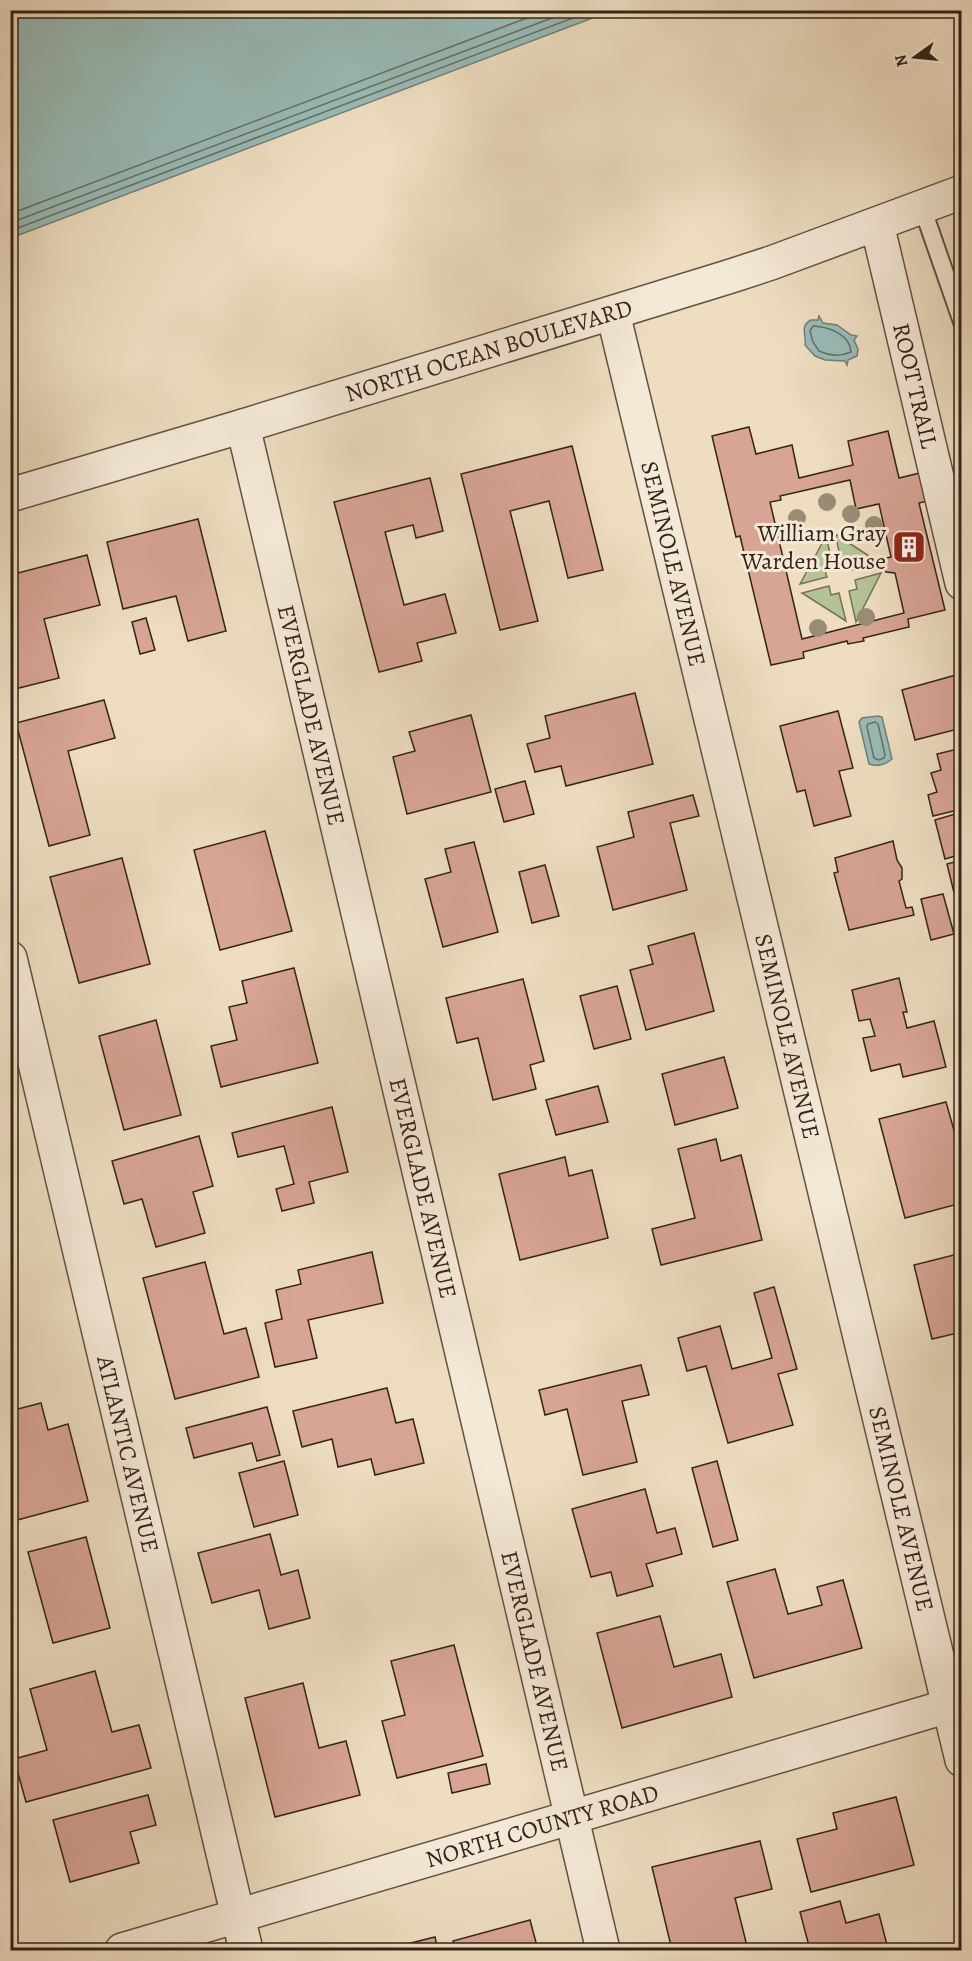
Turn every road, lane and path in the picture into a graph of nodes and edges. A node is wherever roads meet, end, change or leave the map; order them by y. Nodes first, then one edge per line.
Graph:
1 (962, 192) edge
2 (922, 207) junction
3 (877, 224) junction
4 (613, 313) junction
5 (962, 322) edge
6 (243, 426) junction
7 (10, 495) edge
8 (962, 583) edge
9 (10, 958) edge
10 (955, 1704) edge
11 (962, 1761) edge
12 (572, 1817) junction
13 (238, 1916) junction
14 (122, 1950) edge
15 (246, 1950) edge
16 (603, 1950) edge

1 - 2 street, NORTH OCEAN BOULEVARD
2 - 3 street, NORTH OCEAN BOULEVARD
2 - 5 lane
3 - 4 street, NORTH OCEAN BOULEVARD
3 - 8 street, ROOT TRAIL
4 - 6 street, NORTH OCEAN BOULEVARD
4 - 10 street, SEMINOLE AVENUE
6 - 7 street, NORTH OCEAN BOULEVARD
6 - 12 street, EVERGLADE AVENUE
9 - 13 street, ATLANTIC AVENUE
10 - 11 street, SEMINOLE AVENUE
10 - 12 street, NORTH COUNTY ROAD
12 - 13 street, NORTH COUNTY ROAD
12 - 16 street, EVERGLADE AVENUE
13 - 14 street, NORTH COUNTY ROAD
13 - 15 street, ATLANTIC AVENUE

